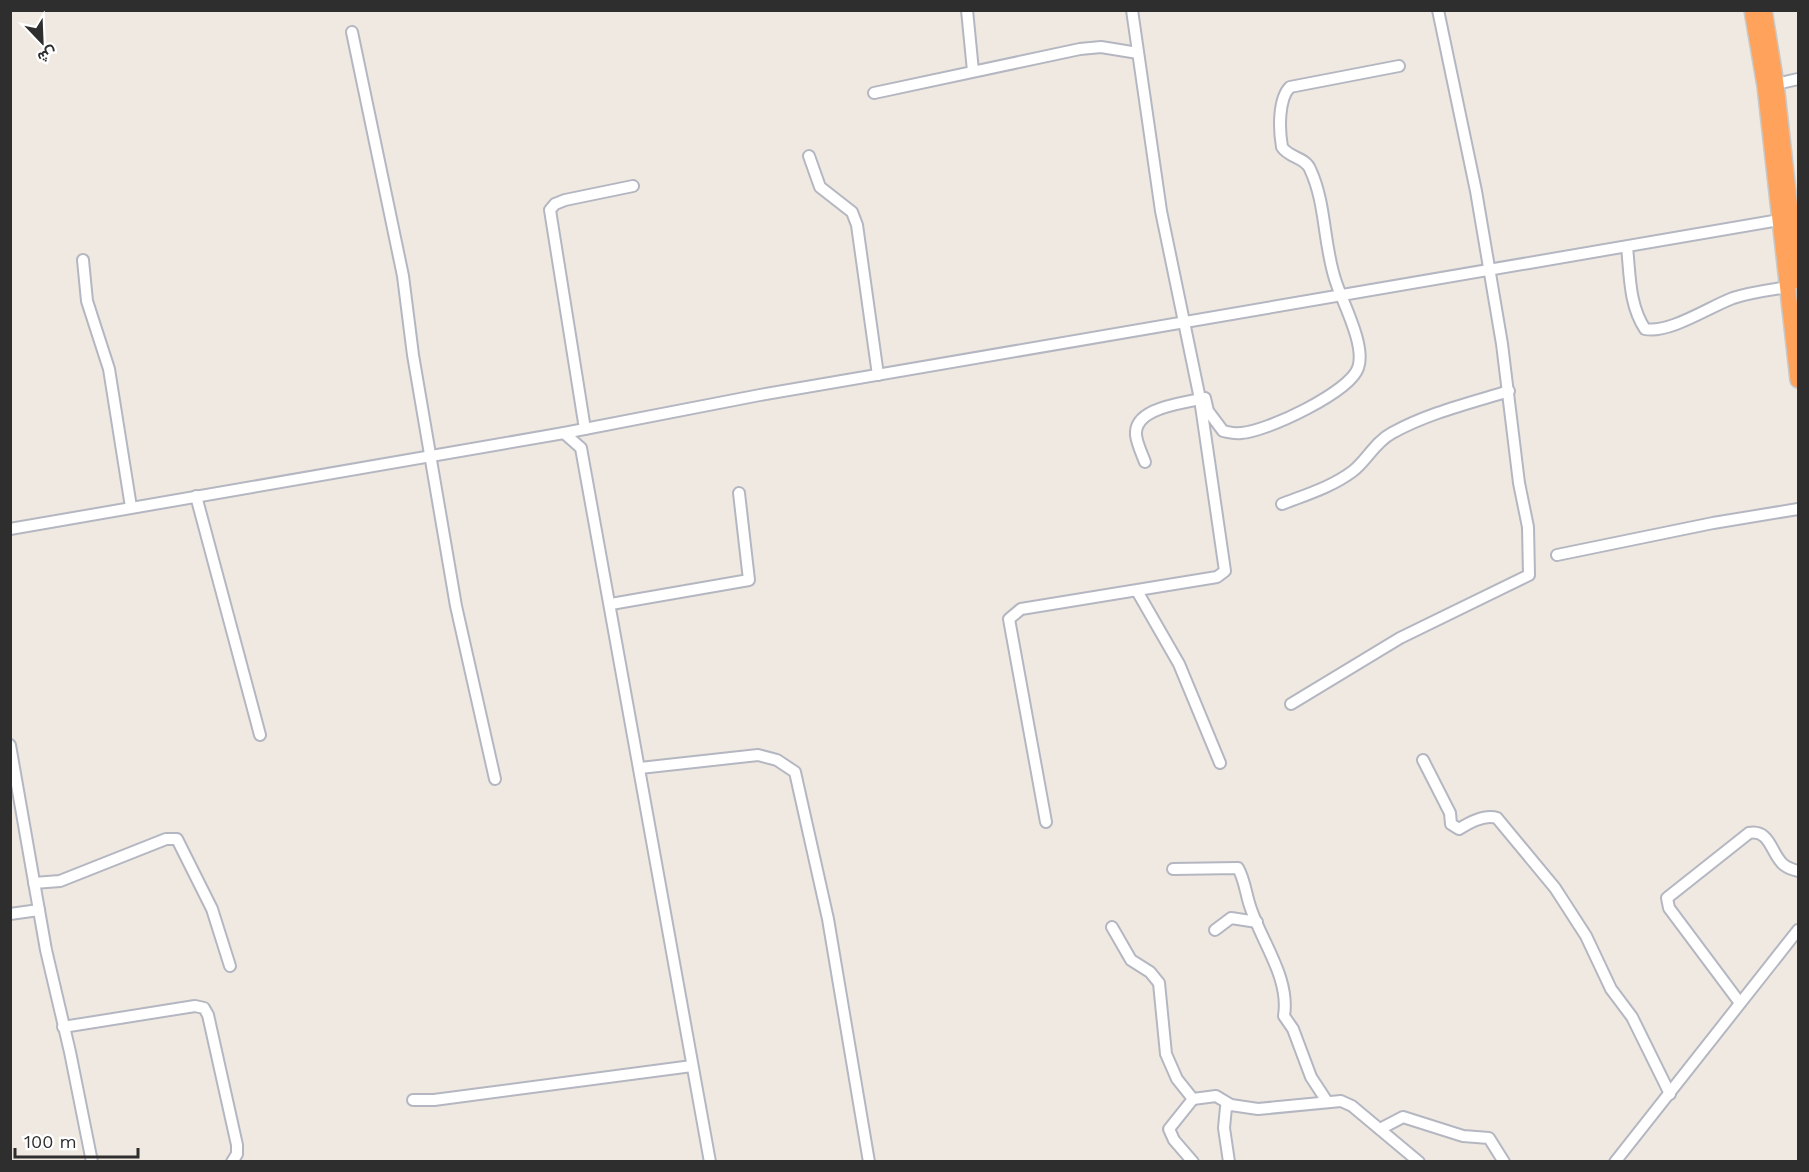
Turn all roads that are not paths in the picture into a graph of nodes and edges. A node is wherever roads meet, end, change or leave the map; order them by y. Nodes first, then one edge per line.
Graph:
1 (968, 10) edge
2 (1132, 10) edge
3 (1438, 10) edge
4 (1752, 10) edge
5 (1764, 10) edge
6 (352, 32) dead end
7 (1138, 53) junction
8 (1400, 66) dead end
9 (973, 71) junction
10 (1798, 79) edge
11 (1776, 84) junction
12 (874, 93) dead end
13 (809, 156) dead end
14 (633, 186) dead end
15 (1785, 220) junction
16 (1627, 247) junction
17 (83, 260) dead end
18 (1489, 272) junction
19 (1793, 284) edge
20 (1342, 297) junction
21 (1186, 322) junction
22 (878, 375) junction
23 (1798, 380) edge
24 (1509, 391) junction
25 (1200, 399) junction
26 (588, 429) junction
27 (564, 434) junction
28 (581, 448) junction
29 (431, 456) junction
30 (1145, 462) dead end
31 (739, 493) dead end
32 (196, 496) junction
33 (1282, 504) dead end
34 (131, 507) junction
35 (1798, 509) edge
36 (10, 529) edge
37 (1557, 555) dead end
38 (1137, 591) junction
39 (610, 604) junction
40 (1291, 704) dead end
41 (260, 735) dead end
42 (11, 750) edge
43 (1423, 760) dead end
44 (1220, 763) dead end
45 (640, 768) junction
46 (495, 779) dead end
47 (1046, 822) dead end
48 (1173, 869) dead end
49 (1798, 871) edge
50 (34, 884) junction
51 (39, 910) junction
52 (10, 914) edge
53 (1257, 922) junction
54 (1112, 927) dead end
55 (1215, 930) dead end
56 (1798, 930) edge
57 (230, 966) dead end
58 (1740, 1003) junction
59 (63, 1027) junction
60 (692, 1066) junction
61 (1671, 1094) junction
62 (1193, 1099) junction
63 (413, 1100) dead end
64 (1326, 1100) junction
65 (1231, 1105) junction
66 (1380, 1128) junction
67 (92, 1161) edge
68 (232, 1161) edge
69 (710, 1161) edge
70 (869, 1161) edge
71 (1193, 1161) edge
72 (1229, 1161) edge
73 (1419, 1161) edge
74 (1504, 1161) edge
75 (1615, 1161) edge

1 - 9 street
2 - 7 street
3 - 18 street
4 - 15 highway
5 - 11 highway
6 - 29 street
7 - 9 street
7 - 21 street
8 - 20 street
9 - 12 street
10 - 11 street
11 - 15 highway
13 - 22 street
14 - 26 street
15 - 16 street
15 - 19 highway
16 - 18 street
16 - 19 street
17 - 34 street
18 - 20 street
18 - 24 street
19 - 23 highway
20 - 21 street
20 - 21 street
21 - 22 street
21 - 25 street
22 - 26 street
24 - 33 street
24 - 40 street
25 - 30 street
25 - 38 street
26 - 27 street
26 - 28 street
27 - 28 street
27 - 29 street
28 - 39 street
29 - 32 street
29 - 46 street
31 - 39 street
32 - 34 street
32 - 41 street
34 - 36 street
35 - 37 street
38 - 44 street
38 - 47 street
39 - 45 street
42 - 50 street
43 - 61 street
45 - 60 street
45 - 70 street
48 - 53 street
49 - 58 street
50 - 51 street
50 - 57 street
51 - 52 street
51 - 59 street
53 - 55 street
53 - 64 street
54 - 62 street
56 - 58 street
58 - 61 street
59 - 67 street
59 - 68 street
60 - 63 street
60 - 69 street
61 - 75 street
62 - 65 street
62 - 71 street
64 - 65 street
64 - 66 street
65 - 72 street
66 - 73 street
66 - 74 street

